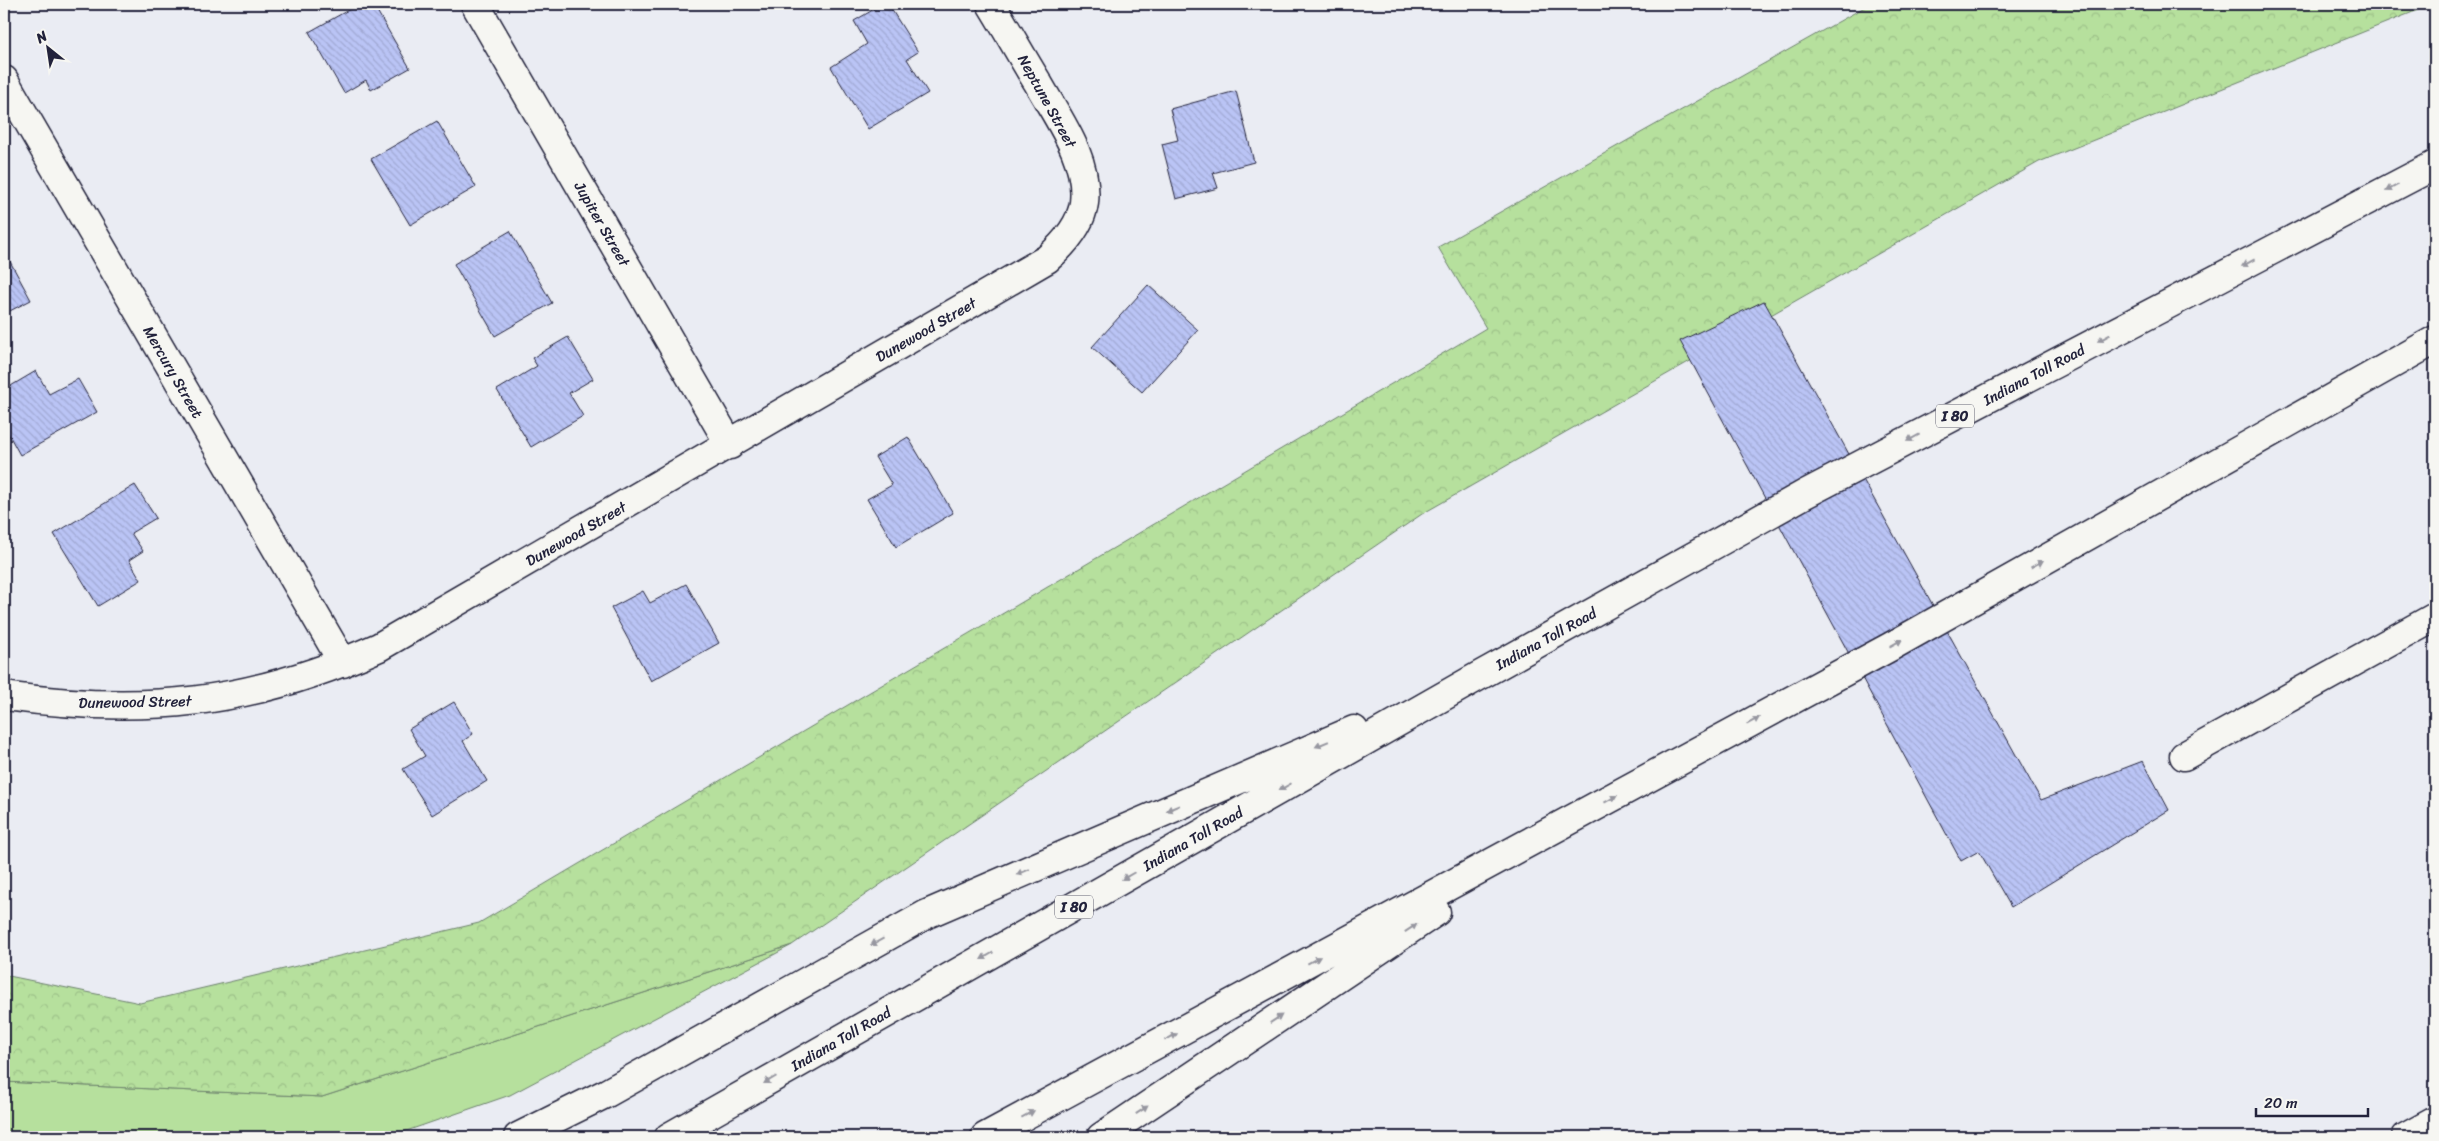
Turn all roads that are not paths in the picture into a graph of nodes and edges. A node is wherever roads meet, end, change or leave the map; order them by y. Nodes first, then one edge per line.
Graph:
1 (475, 4) edge
2 (992, 4) edge
3 (4, 80) edge
4 (2435, 165) edge
5 (1083, 205) joint
6 (2435, 340) edge
7 (730, 445) junction
8 (2435, 617) edge
9 (343, 663) junction
10 (1479, 676) junction
11 (4, 696) edge
12 (2184, 756) dead end
13 (1568, 823) junction
14 (2435, 1121) edge
15 (518, 1137) edge
16 (670, 1137) edge
17 (985, 1137) edge
18 (1101, 1137) edge
19 (2406, 1137) edge

1 - 7 main road, Jupiter Street
2 - 5 main road, Neptune Street
3 - 9 main road, Mercury Street
4 -> 10 main road, Indiana Toll Road / I 80
5 - 7 main road, Dunewood Street
13 -> 6 main road
7 - 9 main road, Dunewood Street
8 - 12 main road
9 - 11 main road, Dunewood Street
10 -> 15 main road
10 -> 16 main road, Indiana Toll Road / I 80
17 -> 13 main road
18 -> 13 main road
14 - 19 main road

